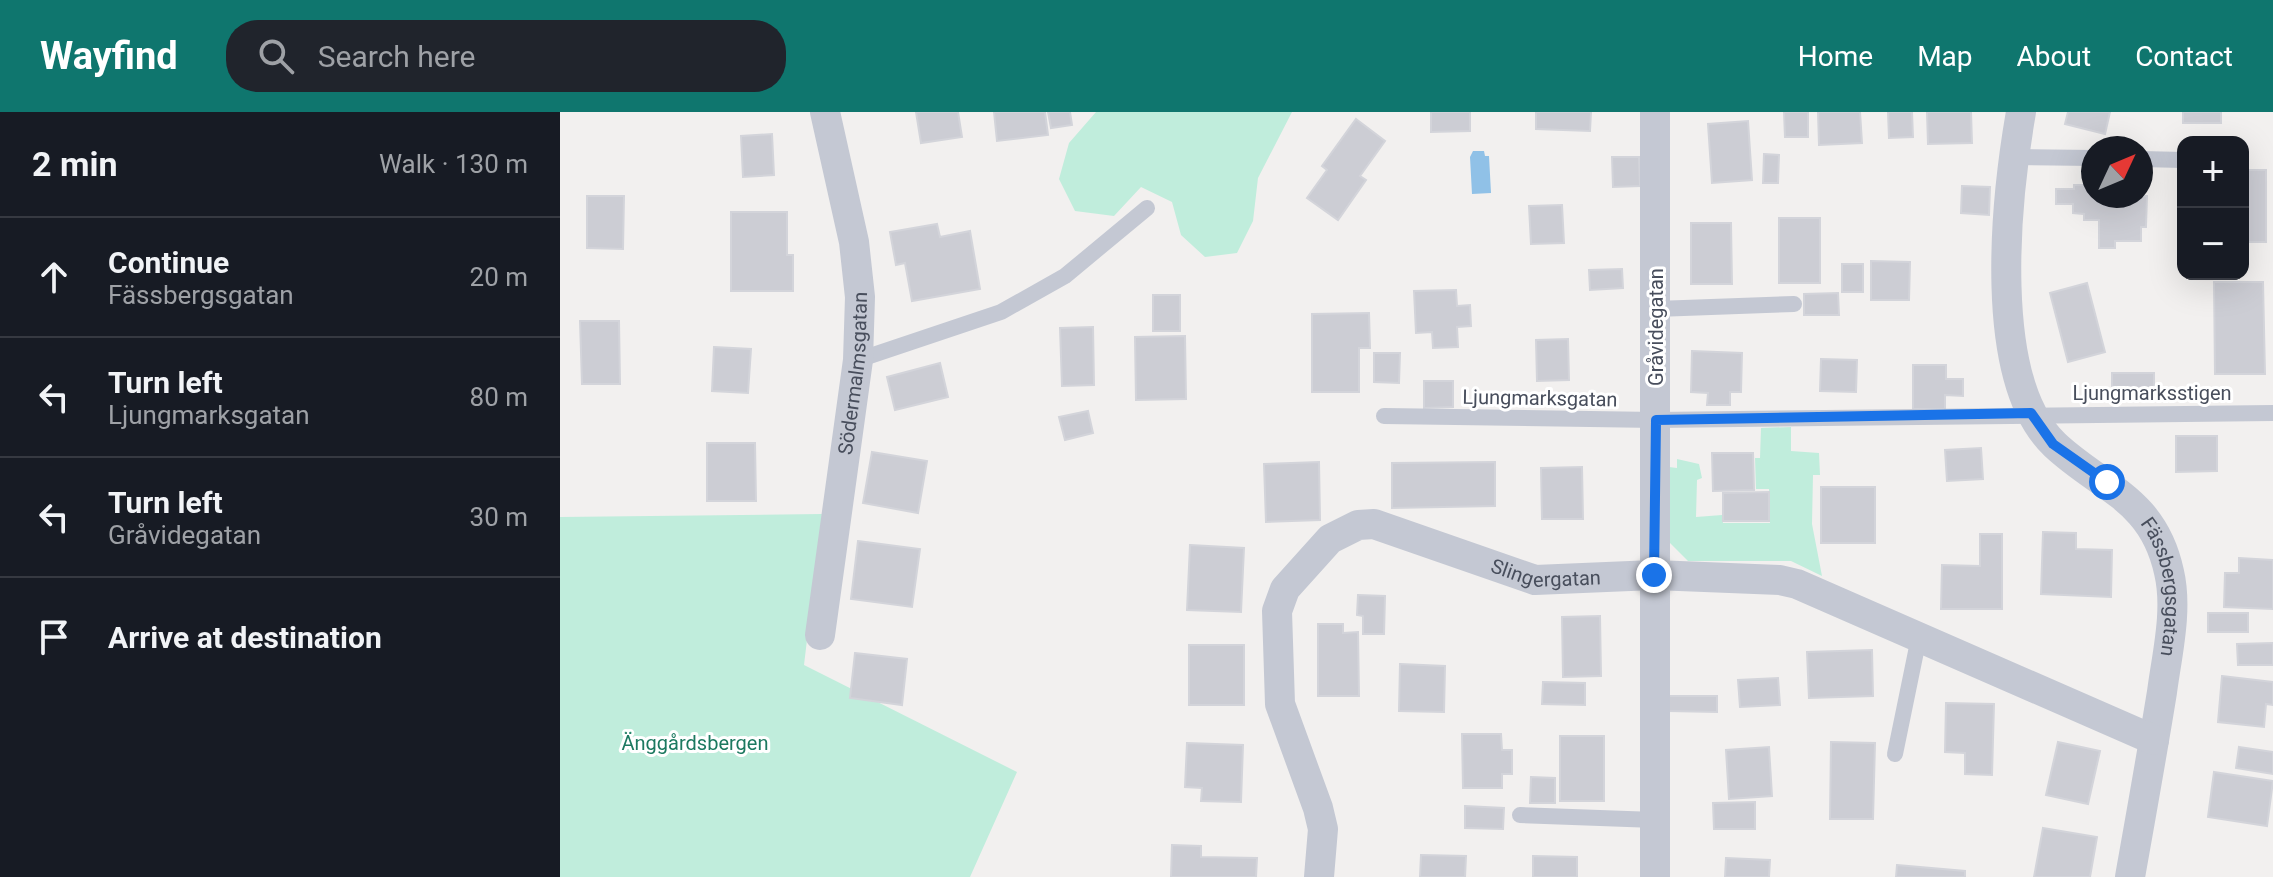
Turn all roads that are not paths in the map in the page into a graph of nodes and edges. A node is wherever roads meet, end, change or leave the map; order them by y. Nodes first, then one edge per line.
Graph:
1 (825, 112) edge
2 (1655, 112) edge
3 (2021, 112) edge
4 (2013, 157) junction
5 (2081, 158) edge
6 (2153, 159) edge
7 (2177, 160) edge
8 (1147, 208) dead end
9 (1794, 304) dead end
10 (1656, 309) junction
11 (858, 360) junction
12 (2031, 413) junction
13 (2273, 413) edge
14 (1384, 416) dead end
15 (1656, 420) junction
16 (1654, 575) junction
17 (820, 635) dead end
18 (1919, 637) junction
19 (2154, 740) junction
20 (1895, 754) dead end
21 (1520, 815) dead end
22 (1655, 820) junction
23 (1319, 877) edge
24 (1655, 877) edge
25 (2130, 877) edge

1 - 11 street, Södermalmsgatan
2 - 10 street, Gråvidegatan
3 - 4 street, Fässbergsgatan
4 - 5 lane
4 - 12 street, Fässbergsgatan
6 - 7 lane
8 - 11 lane
9 - 10 lane
10 - 15 street, Gråvidegatan
11 - 17 street, Södermalmsgatan
12 - 13 lane, Ljungmarksstigen
12 - 15 lane, Ljungmarksgatan
12 - 19 street, Fässbergsgatan
14 - 15 lane, Ljungmarksgatan
15 - 16 street, Gråvidegatan
16 - 18 street, Slingergatan
16 - 22 street, Gråvidegatan
16 - 23 street, Slingergatan
18 - 19 street, Slingergatan
18 - 20 lane
19 - 25 street, Fässbergsgatan
21 - 22 lane
22 - 24 street, Gråvidegatan

